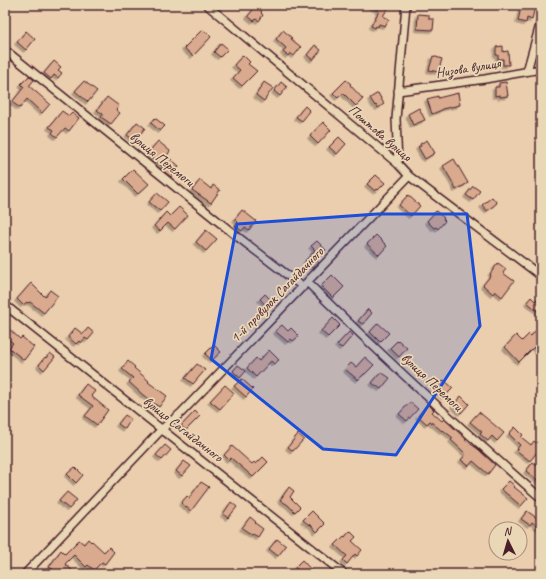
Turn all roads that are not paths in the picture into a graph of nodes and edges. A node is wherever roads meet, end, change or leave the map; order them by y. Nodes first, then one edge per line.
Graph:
1 (207, 5) edge
2 (406, 5) edge
3 (541, 21) edge
4 (5, 50) edge
5 (541, 69) edge
6 (527, 71) junction
7 (398, 91) junction
8 (398, 164) junction
9 (409, 176) junction
10 (541, 276) edge
11 (305, 285) junction
12 (5, 305) edge
13 (162, 429) junction
14 (541, 498) edge
15 (25, 574) edge
16 (344, 574) edge

1 - 8 street, Поштова вулиця
2 - 7 street
3 - 6 street
4 - 11 street, вулиця Перемоги
5 - 6 street, Низова вулиця
6 - 7 street, Низова вулиця
7 - 8 street
8 - 9 street, Поштова вулиця
9 - 10 street, Поштова вулиця
9 - 11 street, 1-й провулок Сагайдачного
11 - 13 street, 1-й провулок Сагайдачного
11 - 14 street, вулиця Перемоги
12 - 13 street, вулиця Сагайдачного
13 - 15 street, 1-й провулок Сагайдачного
13 - 16 street, вулиця Сагайдачного

